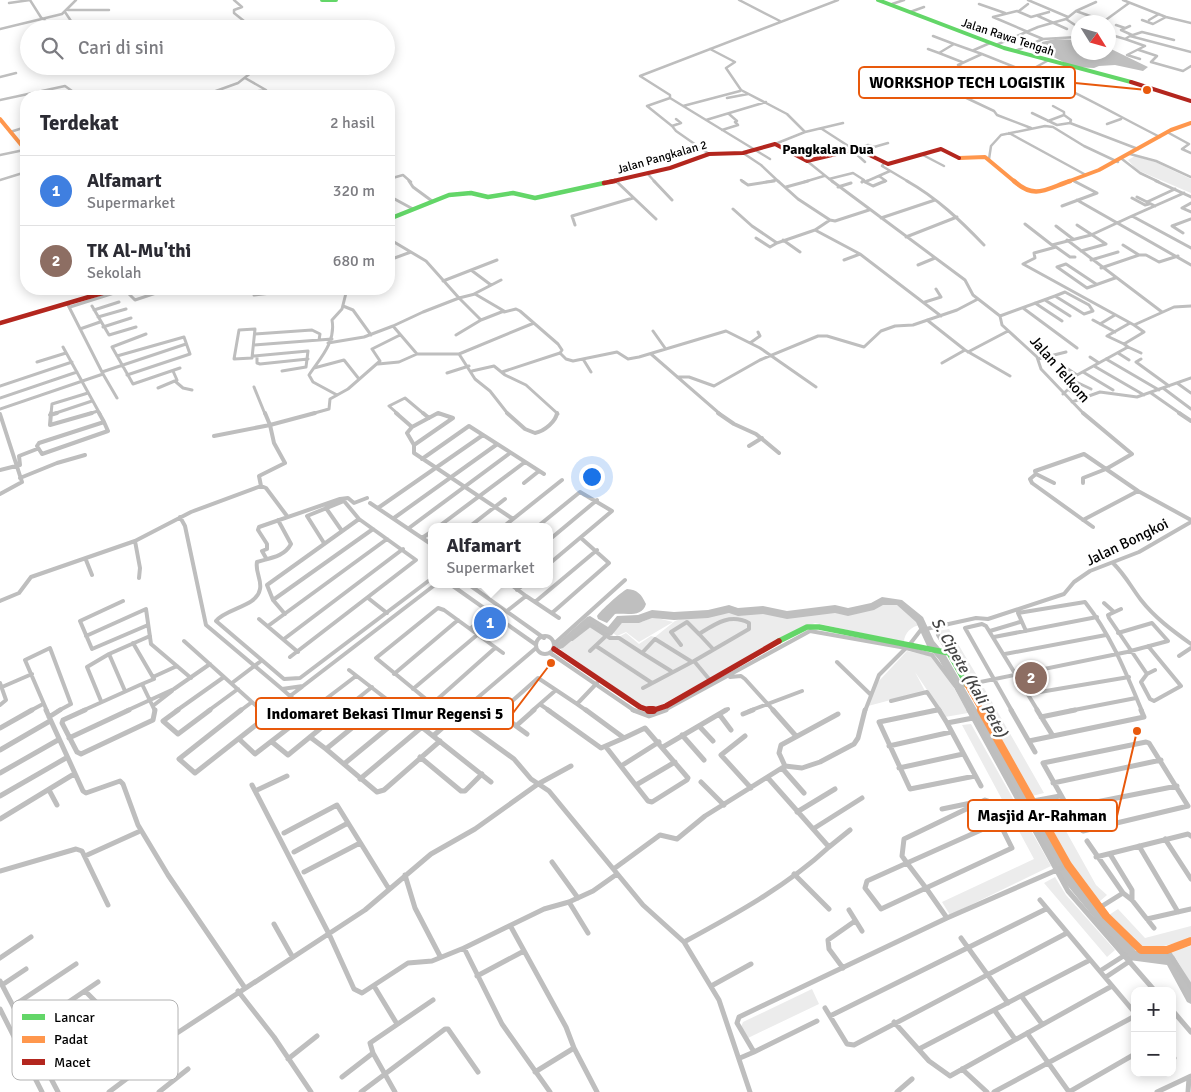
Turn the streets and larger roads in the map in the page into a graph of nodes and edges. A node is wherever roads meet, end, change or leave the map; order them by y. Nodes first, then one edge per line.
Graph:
1 (30, 0) edge
2 (68, 0) edge
3 (76, 0) edge
4 (234, 0) edge
5 (322, 0) edge
6 (336, 0) edge
7 (739, 0) edge
8 (838, 0) edge
9 (878, 0) edge
10 (904, 0) edge
11 (1028, 0) edge
12 (1123, 0) edge
13 (1096, 2) dead end
14 (9, 3) dead end
15 (72, 3) junction
16 (892, 4) junction
17 (979, 4) dead end
18 (1028, 4) dead end
19 (1129, 4) junction
20 (924, 7) dead end
21 (110, 10) dead end
22 (67, 11) junction
23 (1019, 11) junction
24 (1076, 11) junction
25 (910, 12) junction
26 (1049, 12) dead end
27 (1006, 13) junction
28 (1159, 14) junction
29 (1086, 15) edge
30 (1111, 15) edge
31 (1038, 16) junction
32 (1166, 17) junction
33 (1067, 18) junction
34 (43, 19) junction
35 (39, 20) edge
36 (71, 20) edge
37 (243, 20) edge
38 (1142, 20) dead end
39 (1149, 20) dead end
40 (780, 21) junction
41 (1071, 21) edge
42 (1053, 23) junction
43 (20, 24) edge
44 (1191, 24) edge
45 (1116, 25) dead end
46 (1130, 26) dead end
47 (1125, 28) junction
48 (0, 29) edge
49 (1067, 29) dead end
50 (1027, 32) junction
51 (1131, 35) junction
52 (933, 36) dead end
53 (1116, 36) edge
54 (1071, 37) edge
55 (1043, 39) junction
56 (1125, 39) junction
57 (1174, 40) dead end
58 (954, 44) junction
59 (993, 44) junction
60 (710, 49) junction
61 (928, 49) dead end
62 (974, 50) junction
63 (1139, 50) junction
64 (1015, 51) junction
65 (1191, 52) edge
66 (939, 53) junction
67 (982, 54) junction
68 (1140, 59) dead end
69 (1047, 61) junction
70 (962, 62) junction
71 (1191, 66) edge
72 (1017, 69) junction
73 (1027, 72) junction
74 (16, 73) dead end
75 (248, 75) edge
76 (0, 77) edge
77 (245, 78) junction
78 (990, 81) junction
79 (46, 90) edge
80 (71, 90) edge
81 (219, 90) edge
82 (266, 90) edge
83 (740, 91) dead end
84 (748, 94) junction
85 (20, 96) edge
86 (704, 96) dead end
87 (670, 98) junction
88 (727, 98) dead end
89 (708, 99) junction
90 (0, 100) edge
91 (1191, 101) edge
92 (766, 102) junction
93 (683, 106) junction
94 (1053, 106) dead end
95 (1032, 113) dead end
96 (729, 114) junction
97 (1064, 115) junction
98 (1122, 118) junction
99 (676, 119) dead end
100 (706, 120) junction
101 (1, 121) edge
102 (1048, 121) junction
103 (843, 123) dead end
104 (1070, 123) junction
105 (1191, 123) edge
106 (1107, 124) dead end
107 (672, 126) junction
108 (1031, 128) junction
109 (20, 129) edge
110 (822, 129) junction
111 (722, 130) junction
112 (10, 132) junction
113 (805, 132) junction
114 (1167, 132) junction
115 (1008, 133) junction
116 (1160, 137) junction
117 (20, 143) edge
118 (888, 143) dead end
119 (775, 144) junction
120 (20, 149) edge
121 (854, 149) junction
122 (1138, 149) junction
123 (756, 150) junction
124 (743, 153) junction
125 (1191, 153) edge
126 (709, 154) junction
127 (921, 154) junction
128 (1130, 154) junction
129 (0, 155) edge
130 (770, 159) dead end
131 (989, 159) junction
132 (1120, 160) junction
133 (807, 161) junction
134 (865, 162) dead end
135 (884, 163) junction
136 (944, 166) dead end
137 (890, 171) junction
138 (647, 173) junction
139 (20, 174) edge
140 (1086, 175) junction
141 (824, 176) junction
142 (879, 176) junction
143 (1191, 177) edge
144 (395, 178) edge
145 (829, 179) junction
146 (0, 180) edge
147 (615, 180) junction
148 (741, 180) dead end
149 (777, 180) junction
150 (1073, 180) junction
151 (851, 183) dead end
152 (838, 186) junction
153 (786, 187) junction
154 (874, 189) dead end
155 (1174, 189) junction
156 (1184, 193) junction
157 (1137, 197) dead end
158 (1191, 197) edge
159 (633, 198) junction
160 (1132, 198) dead end
161 (395, 199) edge
162 (672, 200) dead end
163 (936, 200) junction
164 (1077, 200) junction
165 (432, 201) junction
166 (1148, 203) junction
167 (1191, 203) edge
168 (1062, 206) dead end
169 (1155, 206) junction
170 (413, 209) junction
171 (734, 209) dead end
172 (869, 210) junction
173 (1191, 212) edge
174 (395, 216) edge
175 (957, 216) junction
176 (1132, 216) junction
177 (880, 218) junction
178 (656, 219) dead end
179 (1191, 219) edge
180 (830, 220) junction
181 (1118, 223) junction
182 (1025, 224) dead end
183 (575, 225) dead end
184 (1077, 225) dead end
185 (1056, 226) dead end
186 (815, 230) junction
187 (1183, 233) dead end
188 (1091, 235) junction
189 (906, 237) junction
190 (756, 238) dead end
191 (1074, 239) junction
192 (783, 240) junction
193 (1066, 240) junction
194 (395, 242) edge
195 (777, 243) junction
196 (984, 245) dead end
197 (1123, 245) dead end
198 (1054, 246) junction
199 (1191, 248) edge
200 (1081, 251) junction
201 (411, 252) junction
202 (800, 252) dead end
203 (1118, 252) dead end
204 (860, 254) junction
205 (1139, 255) junction
206 (1178, 256) junction
207 (1075, 257) dead end
208 (395, 258) edge
209 (935, 258) junction
210 (497, 260) dead end
211 (844, 260) dead end
212 (1091, 260) junction
213 (918, 265) dead end
214 (1191, 265) edge
215 (1101, 268) junction
216 (471, 270) junction
217 (1115, 278) junction
218 (443, 280) junction
219 (501, 280) dead end
220 (1096, 284) junction
221 (491, 285) junction
222 (936, 290) dead end
223 (474, 294) junction
224 (102, 295) edge
225 (130, 295) edge
226 (150, 295) edge
227 (346, 295) edge
228 (1055, 296) junction
229 (460, 298) junction
230 (978, 299) junction
231 (1045, 300) junction
232 (119, 302) dead end
233 (925, 302) junction
234 (1035, 303) junction
235 (68, 305) junction
236 (343, 306) junction
237 (1191, 306) edge
238 (1023, 308) junction
239 (126, 309) dead end
240 (504, 312) junction
241 (1162, 312) junction
242 (1115, 315) junction
243 (941, 316) junction
244 (1000, 316) junction
245 (1070, 316) dead end
246 (98, 317) junction
247 (131, 318) dead end
248 (481, 320) junction
249 (927, 320) junction
250 (1093, 320) dead end
251 (1062, 321) dead end
252 (100, 322) junction
253 (0, 323) edge
254 (534, 323) junction
255 (1130, 323) junction
256 (1100, 324) junction
257 (393, 326) junction
258 (1134, 326) junction
259 (103, 327) junction
260 (136, 327) dead end
261 (80, 329) junction
262 (653, 331) dead end
263 (1008, 331) junction
264 (758, 332) dead end
265 (1116, 332) junction
266 (146, 334) dead end
267 (254, 334) junction
268 (371, 335) junction
269 (400, 335) junction
270 (456, 335) dead end
271 (332, 339) junction
272 (319, 340) junction
273 (807, 340) joint
274 (287, 342) junction
275 (328, 343) junction
276 (186, 344) junction
277 (750, 344) junction
278 (1124, 344) junction
279 (254, 345) junction
280 (63, 347) dead end
281 (1128, 347) junction
282 (665, 348) junction
283 (1077, 348) dead end
284 (966, 351) junction
285 (66, 352) junction
286 (287, 352) junction
287 (1066, 352) dead end
288 (560, 353) junction
289 (1118, 353) junction
290 (1141, 353) dead end
291 (190, 354) joint
292 (417, 354) junction
293 (458, 354) junction
294 (650, 354) junction
295 (117, 356) junction
296 (255, 356) junction
297 (770, 356) junction
298 (1090, 357) dead end
299 (308, 359) junction
300 (583, 359) junction
301 (1038, 359) junction
302 (1141, 359) dead end
303 (1106, 360) junction
304 (1128, 360) dead end
305 (37, 362) dead end
306 (72, 362) junction
307 (942, 363) dead end
308 (1099, 363) junction
309 (121, 364) junction
310 (378, 364) junction
311 (469, 366) junction
312 (1094, 366) junction
313 (1066, 367) dead end
314 (180, 368) dead end
315 (314, 368) junction
316 (173, 371) junction
317 (282, 371) dead end
318 (472, 371) junction
319 (77, 372) junction
320 (502, 372) junction
321 (591, 372) dead end
322 (1083, 372) junction
323 (102, 373) junction
324 (447, 373) dead end
325 (127, 375) junction
326 (1077, 375) junction
327 (1010, 376) dead end
328 (677, 377) junction
329 (1191, 378) edge
330 (359, 379) junction
331 (1072, 380) junction
332 (82, 381) junction
333 (176, 382) junction
334 (1177, 383) junction
335 (0, 386) edge
336 (1169, 386) junction
337 (254, 387) dead end
338 (816, 387) dead end
339 (158, 388) dead end
340 (1164, 388) junction
341 (1091, 389) dead end
342 (192, 390) dead end
343 (1068, 390) junction
344 (1113, 390) dead end
345 (1159, 390) junction
346 (48, 393) joint
347 (88, 393) junction
348 (1191, 393) edge
349 (1063, 394) junction
350 (1075, 394) dead end
351 (1151, 394) junction
352 (337, 395) junction
353 (1145, 395) junction
354 (0, 398) edge
355 (117, 398) dead end
356 (92, 401) junction
357 (1072, 402) junction
358 (1191, 409) edge
359 (98, 411) junction
360 (0, 412) edge
361 (50, 415) junction
362 (429, 418) junction
363 (1191, 421) edge
364 (104, 422) junction
365 (270, 425) junction
366 (412, 427) junction
367 (483, 435) junction
368 (214, 436) dead end
369 (762, 438) junction
370 (496, 444) junction
371 (414, 445) junction
372 (749, 446) dead end
373 (37, 447) junction
374 (510, 453) junction
375 (779, 453) dead end
376 (85, 456) dead end
377 (422, 459) junction
378 (525, 462) junction
379 (15, 465) junction
380 (436, 468) junction
381 (1106, 469) junction
382 (0, 470) edge
383 (540, 471) junction
384 (544, 474) dead end
385 (1036, 474) junction
386 (450, 477) junction
387 (20, 478) junction
388 (562, 480) dead end
389 (524, 483) dead end
390 (1083, 483) dead end
391 (1054, 484) dead end
392 (261, 486) junction
393 (464, 487) junction
394 (1138, 491) junction
395 (0, 494) edge
396 (480, 496) junction
397 (367, 498) dead end
398 (505, 499) dead end
399 (597, 500) junction
400 (370, 503) dead end
401 (494, 507) junction
402 (326, 508) junction
403 (378, 508) junction
404 (287, 516) junction
405 (181, 517) junction
406 (394, 518) junction
407 (359, 519) junction
408 (513, 519) junction
409 (278, 520) junction
410 (1083, 520) junction
411 (1191, 521) edge
412 (443, 523) edge
413 (474, 523) edge
414 (508, 523) edge
415 (542, 523) edge
416 (1093, 527) dead end
417 (408, 528) junction
418 (373, 529) junction
419 (342, 530) junction
420 (428, 534) edge
421 (553, 537) edge
422 (422, 538) junction
423 (581, 538) junction
424 (387, 539) junction
425 (136, 541) junction
426 (428, 542) edge
427 (324, 543) junction
428 (402, 549) junction
429 (598, 550) junction
430 (266, 558) junction
431 (86, 560) junction
432 (553, 561) edge
433 (1113, 563) junction
434 (92, 575) dead end
435 (139, 578) dead end
436 (625, 580) dead end
437 (428, 582) edge
438 (553, 587) edge
439 (430, 588) edge
440 (456, 588) edge
441 (474, 588) edge
442 (515, 588) edge
443 (519, 588) edge
444 (552, 588) edge
445 (517, 590) junction
446 (526, 596) junction
447 (368, 598) junction
448 (273, 600) junction
449 (0, 601) edge
450 (123, 601) dead end
451 (535, 602) junction
452 (1104, 603) dead end
453 (1122, 609) dead end
454 (507, 611) junction
455 (489, 612) junction
456 (1114, 612) junction
457 (552, 613) junction
458 (285, 614) junction
459 (390, 615) junction
460 (1097, 617) junction
461 (559, 618) dead end
462 (259, 619) dead end
463 (458, 620) junction
464 (1020, 622) junction
465 (148, 625) junction
466 (268, 626) junction
467 (470, 630) junction
468 (990, 631) junction
469 (1026, 631) junction
470 (1118, 633) junction
471 (699, 634) junction
472 (796, 634) junction
473 (477, 635) junction
474 (938, 635) dead end
475 (1106, 635) junction
476 (86, 636) junction
477 (150, 636) junction
478 (607, 636) junction
479 (994, 637) junction
480 (544, 638) junction
481 (284, 639) junction
482 (572, 639) dead end
483 (184, 641) dead end
484 (133, 643) junction
485 (681, 645) dead end
486 (536, 646) junction
487 (596, 646) junction
488 (908, 646) junction
489 (1148, 646) junction
490 (1191, 646) edge
491 (495, 648) junction
492 (553, 648) junction
493 (713, 650) junction
494 (590, 651) dead end
495 (298, 652) junction
496 (945, 652) junction
497 (1129, 652) junction
498 (503, 653) dead end
499 (642, 653) junction
500 (109, 654) junction
501 (1005, 654) junction
502 (1119, 654) junction
503 (1179, 656) dead end
504 (290, 657) dead end
505 (260, 661) junction
506 (693, 662) junction
507 (837, 662) dead end
508 (210, 664) junction
509 (177, 666) junction
510 (254, 666) junction
511 (349, 670) dead end
512 (1155, 670) dead end
513 (671, 671) junction
514 (32, 674) junction
515 (394, 674) junction
516 (1147, 674) junction
517 (1016, 675) junction
518 (356, 676) junction
519 (153, 677) junction
520 (224, 677) junction
521 (1129, 677) junction
522 (191, 678) junction
523 (725, 678) junction
524 (992, 679) junction
525 (711, 681) junction
526 (597, 682) junction
527 (232, 683) junction
528 (652, 683) junction
529 (142, 684) junction
530 (1, 685) edge
531 (302, 686) junction
532 (966, 686) junction
533 (372, 687) junction
534 (957, 687) junction
535 (644, 688) dead end
536 (238, 689) junction
537 (413, 689) junction
538 (174, 690) junction
539 (282, 690) junction
540 (556, 690) junction
541 (125, 691) junction
542 (802, 692) dead end
543 (870, 694) junction
544 (1028, 694) junction
545 (290, 696) junction
546 (1136, 698) junction
547 (388, 699) junction
548 (150, 700) junction
549 (891, 700) dead end
550 (101, 701) junction
551 (252, 702) junction
552 (44, 704) junction
553 (299, 704) dead end
554 (432, 704) junction
555 (541, 704) junction
556 (577, 704) junction
557 (0, 705) edge
558 (154, 705) junction
559 (768, 705) junction
560 (277, 709) dead end
561 (439, 709) dead end
562 (728, 709) dead end
563 (938, 710) junction
564 (499, 712) junction
565 (406, 713) junction
566 (719, 714) junction
567 (743, 714) dead end
568 (838, 714) dead end
569 (268, 717) junction
570 (456, 717) junction
571 (1041, 717) junction
572 (974, 718) junction
573 (50, 719) junction
574 (490, 721) dead end
575 (947, 723) junction
576 (516, 726) junction
577 (699, 726) junction
578 (422, 727) junction
579 (0, 728) edge
580 (731, 730) dead end
581 (951, 732) junction
582 (527, 734) dead end
583 (682, 735) junction
584 (433, 736) junction
585 (745, 736) dead end
586 (796, 736) junction
587 (1053, 736) junction
588 (310, 737) junction
589 (70, 738) junction
590 (624, 738) junction
591 (239, 739) junction
592 (58, 740) junction
593 (440, 741) junction
594 (713, 741) dead end
595 (1029, 741) junction
596 (272, 742) junction
597 (659, 742) junction
598 (889, 746) junction
599 (663, 747) junction
600 (606, 748) junction
601 (0, 750) edge
602 (326, 750) junction
603 (1035, 752) dead end
604 (964, 754) junction
605 (66, 758) junction
606 (420, 758) junction
607 (704, 760) dead end
608 (1161, 760) junction
609 (675, 762) junction
610 (344, 764) junction
611 (571, 766) dead end
612 (621, 766) junction
613 (784, 767) junction
614 (900, 768) junction
615 (0, 772) edge
616 (74, 774) junction
617 (482, 774) junction
618 (287, 776) dead end
619 (975, 776) junction
620 (768, 778) junction
621 (360, 779) junction
622 (491, 782) dead end
623 (701, 782) dead end
624 (1053, 783) junction
625 (538, 784) junction
626 (636, 785) junction
627 (252, 786) dead end
628 (981, 786) dead end
629 (1177, 786) junction
630 (751, 788) junction
631 (835, 789) dead end
632 (49, 790) junction
633 (255, 791) junction
634 (804, 793) dead end
635 (0, 796) edge
636 (1060, 796) junction
637 (862, 798) dead end
638 (982, 801) junction
639 (1033, 801) junction
640 (57, 805) dead end
641 (724, 805) junction
642 (1066, 808) junction
643 (942, 809) dead end
644 (797, 812) junction
645 (0, 819) edge
646 (999, 822) junction
647 (348, 823) junction
648 (813, 829) junction
649 (850, 830) dead end
650 (138, 832) dead end
651 (284, 833) dead end
652 (1191, 836) edge
653 (1165, 839) junction
654 (1087, 841) dead end
655 (360, 843) junction
656 (1139, 846) junction
657 (829, 847) junction
658 (294, 852) dead end
659 (1110, 854) junction
660 (86, 856) junction
661 (1096, 857) junction
662 (552, 862) dead end
663 (909, 865) junction
664 (1067, 866) junction
665 (614, 868) junction
666 (1057, 870) junction
667 (0, 871) edge
668 (304, 872) dead end
669 (617, 874) junction
670 (794, 874) junction
671 (405, 875) junction
672 (1191, 879) edge
673 (389, 889) junction
674 (927, 889) junction
675 (1123, 893) junction
676 (578, 898) junction
677 (1040, 900) dead end
678 (1132, 900) junction
679 (569, 902) junction
680 (108, 905) dead end
681 (1099, 908) junction
682 (829, 909) dead end
683 (1046, 909) junction
684 (1191, 909) edge
685 (848, 910) dead end
686 (1178, 912) junction
687 (947, 918) junction
688 (1147, 919) junction
689 (855, 921) junction
690 (274, 924) dead end
691 (511, 927) junction
692 (1154, 928) dead end
693 (862, 931) dead end
694 (588, 933) dead end
695 (1067, 933) junction
696 (329, 934) junction
697 (31, 937) dead end
698 (961, 938) dead end
699 (1191, 941) edge
700 (684, 942) junction
701 (464, 948) junction
702 (970, 949) junction
703 (1167, 950) junction
704 (524, 951) junction
705 (1125, 955) junction
706 (292, 956) junction
707 (440, 956) junction
708 (0, 958) edge
709 (1090, 960) junction
710 (1130, 961) junction
711 (76, 964) dead end
712 (752, 964) dead end
713 (843, 968) junction
714 (26, 969) dead end
715 (1100, 971) junction
716 (477, 976) junction
717 (989, 976) junction
718 (1106, 977) junction
719 (98, 982) dead end
720 (1, 983) edge
721 (713, 985) junction
722 (374, 986) junction
723 (1112, 986) junction
724 (1152, 987) edge
725 (1191, 987) edge
726 (245, 988) junction
727 (85, 991) junction
728 (238, 991) junction
729 (1022, 997) junction
730 (22, 1000) edge
731 (72, 1000) edge
732 (94, 1000) edge
733 (433, 1000) dead end
734 (1008, 1003) junction
735 (12, 1004) edge
736 (825, 1008) dead end
737 (0, 1009) edge
738 (995, 1010) junction
739 (1131, 1010) edge
740 (1176, 1015) edge
741 (830, 1016) junction
742 (1131, 1017) edge
743 (817, 1020) dead end
744 (894, 1022) junction
745 (398, 1024) junction
746 (1042, 1024) junction
747 (178, 1032) edge
748 (1191, 1032) edge
749 (12, 1033) edge
750 (1027, 1033) junction
751 (317, 1036) dead end
752 (1015, 1039) junction
753 (574, 1048) junction
754 (919, 1049) junction
755 (754, 1052) junction
756 (373, 1054) junction
757 (1131, 1056) edge
758 (740, 1058) junction
759 (288, 1059) junction
760 (1049, 1064) junction
761 (188, 1069) dead end
762 (962, 1069) junction
763 (478, 1072) dead end
764 (535, 1072) junction
765 (386, 1074) junction
766 (178, 1077) edge
767 (342, 1077) dead end
768 (1190, 1077) edge
769 (912, 1079) dead end
770 (36, 1080) edge
771 (52, 1080) edge
772 (125, 1080) edge
773 (174, 1080) edge
774 (42, 1092) edge
775 (58, 1092) edge
776 (109, 1092) edge
777 (159, 1092) edge
778 (311, 1092) edge
779 (361, 1092) edge
780 (395, 1092) edge
781 (550, 1092) edge
782 (597, 1092) edge
783 (750, 1092) edge
784 (897, 1092) edge
785 (987, 1092) edge
786 (994, 1092) edge
787 (1158, 1092) edge
788 (1188, 1092) edge

1 - 14 street
1 - 34 street
2 - 15 street
3 - 15 street
4 - 37 street
5 - 6 street
7 - 40 street
8 - 40 street
9 - 16 street, Jalan Rawa Tengah
10 - 16 street
11 - 33 street
12 - 19 street
13 - 24 street
15 - 22 street
16 - 25 street, Jalan Rawa Tengah
17 - 27 street
18 - 23 street
19 - 28 street
19 - 30 street
20 - 25 street
21 - 22 street
22 - 34 street
22 - 36 street
23 - 27 street
23 - 31 street
24 - 29 street
24 - 33 street
25 - 59 street, Jalan Rawa Tengah
26 - 31 street
27 - 50 street
28 - 32 street
28 - 39 street
31 - 42 street
32 - 38 street
32 - 44 street
33 - 41 street
33 - 42 street
34 - 35 street
40 - 60 street
42 - 49 street
42 - 50 street
43 - 48 street
45 - 47 street
46 - 47 street
47 - 51 street
50 - 55 street
50 - 59 street
51 - 56 street
51 - 57 street
51 - 65 street
52 - 58 street
53 - 56 street
54 - 55 street
55 - 64 street
56 - 63 street
58 - 62 street
58 - 66 street
59 - 62 street
59 - 64 street, Jalan Rawa Tengah
60 - 84 street
60 - 87 street
61 - 66 street
62 - 67 street
63 - 68 street
63 - 71 street
64 - 69 street, Jalan Rawa Tengah
66 - 70 street
67 - 70 street
67 - 72 street
69 - 73 street
69 - 91 street, Jalan Rawa Tengah
70 - 78 street
72 - 73 street
72 - 78 street
73 - 98 street
74 - 76 street
75 - 77 street
77 - 81 street
77 - 82 street
78 - 108 street
79 - 80 street
83 - 89 street
84 - 88 street
84 - 92 street
85 - 90 street
86 - 89 street
87 - 93 street
87 - 107 street
89 - 93 street
92 - 96 street
92 - 113 street
93 - 100 street
94 - 97 street
95 - 102 street
96 - 100 street
96 - 111 street
97 - 102 street
97 - 104 street
98 - 106 street
98 - 116 street
99 - 107 street
100 - 111 street
101 - 112 street
102 - 104 street
103 - 110 street
104 - 122 street
105 - 114 street
107 - 126 street
108 - 115 street
108 - 132 street
109 - 112 street
110 - 113 street
110 - 121 street
111 - 123 street
112 - 117 street
113 - 119 street
114 - 116 street
114 - 125 street
115 - 131 street
115 - 140 street
116 - 122 street
118 - 121 street
119 - 123 street, Jalan Pangkalan 2
119 - 133 street
120 - 129 street
121 - 133 street
121 - 134 street
121 - 135 street
122 - 128 street
123 - 124 street, Jalan Pangkalan 2
123 - 130 street
124 - 126 street, Jalan Pangkalan 2
124 - 149 street
126 - 138 street, Jalan Pangkalan 2
127 - 131 street
127 - 135 street
127 - 136 street
128 - 132 street
128 - 143 street
131 - 150 street
132 - 140 street
132 - 155 street
133 - 141 street, Jalan Telkom
135 - 137 street
137 - 142 street
137 - 163 street
138 - 147 street, Jalan Pangkalan 2
138 - 162 street
139 - 146 street
140 - 150 street
141 - 145 street, Jalan Telkom
141 - 153 street
142 - 142 street
144 - 165 street
145 - 152 street, Jalan Telkom
145 - 154 street
147 - 159 street
147 - 165 street, Jalan Pangkalan 2
148 - 149 street
149 - 153 street
150 - 164 street
151 - 152 street
152 - 172 street, Jalan Telkom
153 - 180 street
155 - 156 street
155 - 166 street
156 - 158 street
156 - 169 street
157 - 166 street
159 - 178 street
159 - 183 street
160 - 166 street
161 - 170 street
163 - 175 street
163 - 177 street
164 - 168 street
164 - 181 street
165 - 170 street
166 - 169 street
167 - 173 street
169 - 176 street
170 - 174 street
171 - 195 street
172 - 177 street, Jalan Telkom
172 - 180 street
175 - 189 street
175 - 196 street
176 - 181 street
176 - 199 street
177 - 189 street, Jalan Telkom
179 - 187 street
180 - 186 street
181 - 188 street
181 - 206 street
182 - 198 street
184 - 188 street
185 - 191 street
186 - 192 street
186 - 204 street
188 - 191 street
188 - 200 street
189 - 209 street, Jalan Telkom
190 - 195 street
191 - 193 street
192 - 195 street
192 - 202 street
193 - 198 street
193 - 200 street
194 - 201 street
197 - 205 street
198 - 207 street
198 - 242 street
200 - 212 street
201 - 208 street
201 - 218 street
203 - 212 street
204 - 211 street
204 - 233 street
205 - 206 street
205 - 215 street
206 - 214 street
209 - 213 street
209 - 230 street, Jalan Telkom
210 - 216 street
212 - 215 street
215 - 217 street
216 - 218 street
216 - 221 street
217 - 220 street
217 - 241 street
218 - 229 street
219 - 221 street
220 - 220 street
221 - 223 street
222 - 233 street
223 - 229 street
223 - 240 street
224 - 235 street
225 - 226 street
227 - 236 street
228 - 228 street
228 - 231 street
229 - 248 street
229 - 257 street
230 - 243 street
230 - 244 street, Jalan Telkom
231 - 234 street
231 - 245 street
232 - 246 street
233 - 243 street
234 - 238 street
234 - 251 street
235 - 253 street
235 - 261 street
236 - 268 street
236 - 271 street
237 - 241 street
238 - 244 street
238 - 283 street
239 - 246 street
240 - 248 street
240 - 254 street
241 - 258 street
242 - 255 street
242 - 256 street
243 - 249 street
244 - 263 street, Jalan Telkom
246 - 252 street
247 - 259 street
248 - 270 street
249 - 273 street
249 - 284 street
250 - 256 street
252 - 259 street
252 - 261 street
254 - 288 street
254 - 293 street
255 - 258 street
255 - 265 street
256 - 265 street
257 - 268 street
257 - 269 street
258 - 278 street
259 - 260 street
261 - 323 street
262 - 282 street
263 - 284 street
263 - 301 street, Jalan Telkom
264 - 277 street
265 - 278 street
266 - 295 street
267 - 272 street
267 - 279 street
267 - 296 street
268 - 275 street
269 - 292 street
269 - 310 street
271 - 272 street
271 - 275 street
272 - 274 street
273 - 297 street
274 - 279 street
274 - 286 street
275 - 315 street
276 - 291 street
276 - 295 street
276 - 309 street
277 - 282 street
277 - 297 street
278 - 281 street
279 - 296 street
280 - 285 street
281 - 289 street
281 - 290 street
282 - 294 street
284 - 307 street
284 - 327 street
285 - 305 street
285 - 306 street
286 - 296 street
286 - 299 street
287 - 301 street
288 - 300 street
288 - 320 street
289 - 303 street
289 - 304 street
291 - 325 street
292 - 293 street
292 - 310 street
293 - 311 street
294 - 300 street
294 - 328 street
295 - 309 street
296 - 299 street
297 - 328 street
297 - 338 street
298 - 308 street
299 - 317 street
300 - 321 street
301 - 349 street, Jalan Telkom
302 - 336 street
303 - 308 street
303 - 345 street
306 - 319 street
306 - 335 street
308 - 312 street
309 - 323 street
309 - 325 street
310 - 330 street
311 - 318 street
311 - 324 street
312 - 322 street
312 - 353 street
313 - 326 street
314 - 316 street
315 - 330 street
315 - 352 street
316 - 325 street
316 - 333 street
318 - 320 street
318 - 320 street
319 - 332 street
319 - 354 street
322 - 326 street
322 - 344 street
323 - 332 street
323 - 355 street
326 - 331 street
328 - 369 street
329 - 334 street
330 - 352 street
331 - 341 street
331 - 343 street
332 - 346 street
332 - 347 street
333 - 339 street
333 - 342 street
334 - 336 street
334 - 348 street
336 - 340 street
337 - 365 street
340 - 345 street
340 - 358 street
343 - 349 street
343 - 350 street
345 - 351 street
346 - 360 street
347 - 356 street
347 - 361 street
349 - 357 street, Jalan Telkom
351 - 353 street
351 - 363 street
352 - 365 street
353 - 357 street
356 - 359 street
356 - 361 street
357 - 381 street, Jalan Telkom
359 - 361 street
359 - 364 street
360 - 379 street
362 - 366 street
362 - 366 street
362 - 371 street
364 - 373 street
364 - 373 street
365 - 368 street
365 - 392 street
366 - 371 street
367 - 370 street
367 - 377 street
367 - 380 street
369 - 372 street
369 - 375 street
370 - 374 street
370 - 386 street
371 - 377 street
373 - 379 street
374 - 378 street
374 - 393 street
376 - 387 street
377 - 380 street
378 - 383 street
378 - 396 street
379 - 382 street
379 - 387 street
380 - 386 street
380 - 403 street
381 - 385 street
381 - 390 street
381 - 394 street
383 - 384 street
383 - 389 street
385 - 391 street
385 - 410 street
386 - 393 street
386 - 406 street
387 - 395 street
388 - 408 street
392 - 404 street
392 - 405 street
393 - 396 street
393 - 417 street
394 - 410 street
394 - 411 street
396 - 401 street
396 - 412 street
397 - 404 street
398 - 401 street
399 - 415 street
399 - 421 street
399 - 423 street
400 - 403 street
401 - 408 street
401 - 413 street
402 - 407 street
402 - 419 street
402 - 427 street
403 - 406 street
404 - 409 street
405 - 425 street
405 - 510 street
406 - 417 street
407 - 418 street
407 - 419 street
408 - 414 street
409 - 430 street
409 - 430 street
410 - 416 street
411 - 433 street, Jalan Bongkoi
417 - 422 street
418 - 424 street
418 - 448 street
419 - 427 street
420 - 422 street
422 - 426 street
423 - 429 street
423 - 432 street
424 - 428 street
424 - 458 street
425 - 431 street
425 - 435 street
427 - 448 street
428 - 447 street
428 - 481 street
429 - 438 street
429 - 457 street
430 - 505 street
431 - 434 street
431 - 449 street
433 - 488 street, Jalan Bongkoi
433 - 490 street
436 - 492 street
437 - 459 street
439 - 459 street
440 - 455 street
441 - 454 street
442 - 445 street
443 - 445 street
444 - 451 street
445 - 446 street
446 - 451 street
446 - 454 street
447 - 459 street
447 - 495 street
448 - 458 street
450 - 476 street
451 - 457 street
452 - 456 street
453 - 456 street
454 - 480 street
455 - 467 street
455 - 486 street
456 - 470 street
457 - 461 street
458 - 466 street
459 - 505 street
459 - 531 street
460 - 464 street
460 - 469 street
460 - 475 street
462 - 466 street
463 - 467 street
463 - 515 street
463 - 515 street
464 - 468 street
464 - 469 street
465 - 476 street
465 - 476 street
465 - 477 street
466 - 481 street
467 - 473 street
468 - 479 street
468 - 524 street
469 - 479 street
470 - 489 street
470 - 497 street
471 - 485 street
471 - 493 street
471 - 493 street
472 - 488 street
472 - 523 street
472 - 525 street
473 - 491 street
473 - 537 street
474 - 496 street
475 - 501 street
475 - 502 street
477 - 484 street
477 - 509 street
478 - 482 street
478 - 487 street
478 - 499 street
479 - 501 street
480 - 486 street
480 - 492 street
481 - 495 street
483 - 508 street
484 - 500 street
484 - 519 street
486 - 492 street
486 - 570 street
487 - 494 street
487 - 528 street
488 - 496 street
488 - 534 street
488 - 543 street
489 - 497 street
489 - 516 street
490 - 503 street
491 - 498 street
491 - 554 street
492 - 526 street
493 - 506 street
495 - 504 street
496 - 532 street
497 - 502 street
497 - 516 street
499 - 506 street
499 - 513 street
500 - 541 street
500 - 550 street
501 - 517 street
502 - 517 street
502 - 521 street
505 - 510 street
506 - 513 street
506 - 525 street
507 - 543 street
508 - 520 street
508 - 522 street
509 - 519 street
509 - 522 street
510 - 527 street
510 - 539 street
511 - 518 street
512 - 516 street
513 - 528 street
514 - 530 street
514 - 552 street
514 - 573 street
515 - 537 street
517 - 524 street
517 - 544 street
518 - 533 street
518 - 596 street
519 - 529 street
520 - 527 street
520 - 536 street
521 - 544 street
521 - 546 street
522 - 538 street
523 - 525 street
523 - 559 street
524 - 532 street
524 - 595 street
525 - 526 street
526 - 556 street
527 - 536 street
528 - 535 street
529 - 541 street
529 - 548 street
530 - 557 street
531 - 539 street
531 - 545 street
532 - 534 street
532 - 639 street
533 - 547 street
533 - 588 street
534 - 572 street
536 - 551 street
537 - 554 street
538 - 548 street
538 - 558 street
539 - 545 street
540 - 555 street
540 - 556 street
540 - 564 street
541 - 550 street
542 - 559 street
543 - 613 street
544 - 571 street
545 - 553 street
546 - 571 street
546 - 587 street
547 - 565 street
547 - 602 street
548 - 558 street
548 - 589 street
549 - 563 street
550 - 589 street
551 - 569 street
551 - 591 street
552 - 573 street
552 - 579 street
554 - 561 street
555 - 576 street
555 - 600 street
556 - 590 street
558 - 589 street
559 - 567 street
559 - 586 street
560 - 569 street
562 - 566 street
563 - 575 street
563 - 598 street
564 - 574 street
564 - 576 street
565 - 578 street
565 - 610 street
566 - 577 street
566 - 580 street
568 - 586 street
569 - 591 street
570 - 584 street
570 - 625 street
571 - 587 street
572 - 575 street
572 - 666 street
573 - 592 street
573 - 601 street
575 - 581 street
576 - 582 street
577 - 583 street
577 - 594 street
578 - 584 street
578 - 621 street
581 - 598 street
581 - 604 street
583 - 599 street
583 - 607 street
584 - 593 street
585 - 630 street
586 - 613 street
587 - 595 street
588 - 596 street
588 - 602 street
590 - 597 street
590 - 600 street
591 - 596 street
592 - 605 street
592 - 615 street
593 - 606 street
593 - 617 street
595 - 603 street
597 - 599 street
597 - 612 street
598 - 614 street
599 - 609 street
600 - 612 street
602 - 610 street
604 - 614 street
604 - 619 street
605 - 616 street
605 - 635 street
606 - 617 street
606 - 621 street
608 - 624 street
608 - 624 street
608 - 629 street
609 - 626 street
609 - 626 street
610 - 621 street
611 - 625 street
612 - 626 street
613 - 620 street
613 - 634 street
614 - 619 street
616 - 632 street
616 - 726 street
617 - 622 street
618 - 633 street
619 - 628 street
620 - 630 street
620 - 644 street
623 - 641 street
624 - 636 street
625 - 665 street
625 - 671 street
627 - 633 street
629 - 642 street
629 - 642 street
630 - 641 street
631 - 644 street
632 - 640 street
632 - 645 street
633 - 696 street
636 - 639 street
636 - 642 street
637 - 648 street
638 - 643 street
638 - 646 street
638 - 663 street
639 - 664 street
641 - 665 street
644 - 648 street
646 - 663 street
646 - 674 street
647 - 651 street
647 - 655 street
647 - 658 street
648 - 657 street
649 - 657 street
650 - 660 street
652 - 653 street
653 - 656 street
653 - 672 street
654 - 661 street
655 - 668 street
655 - 673 street
656 - 659 street
656 - 686 street
657 - 670 street
659 - 661 street
659 - 678 street
660 - 667 street
660 - 680 street
661 - 675 street
662 - 676 street
663 - 674 street
663 - 674 street
664 - 666 street
664 - 681 street
665 - 669 street
666 - 687 street
666 - 705 street
669 - 676 street
669 - 700 street
670 - 682 street
670 - 700 street
671 - 673 street
671 - 707 street
673 - 696 street
674 - 687 street
675 - 678 street
675 - 681 street
676 - 679 street
677 - 683 street
678 - 688 street
679 - 691 street
679 - 694 street
681 - 703 street
683 - 695 street
683 - 702 street
684 - 686 street
685 - 689 street
686 - 688 street
687 - 713 street
688 - 692 street
689 - 693 street
689 - 713 street
690 - 706 street
691 - 701 street
691 - 704 street
695 - 709 street
695 - 717 street
696 - 706 street
696 - 722 street
697 - 708 street
698 - 702 street
699 - 703 street
700 - 721 street
701 - 707 street
701 - 716 street
702 - 717 street
702 - 741 street
703 - 725 street
704 - 716 street
704 - 753 street
705 - 710 street
705 - 715 street
706 - 726 street
707 - 722 street
709 - 715 street
709 - 729 street
710 - 718 street
710 - 724 street
711 - 730 street
712 - 721 street
713 - 755 street
714 - 720 street
715 - 718 street
716 - 764 street
717 - 734 street
717 - 744 street
718 - 723 street
719 - 727 street
720 - 735 street
721 - 758 street
722 - 745 street
723 - 739 street
723 - 746 street
726 - 728 street
727 - 731 street
727 - 732 street
728 - 747 street
728 - 759 street
729 - 734 street
729 - 746 street
733 - 745 street
734 - 738 street
736 - 741 street
737 - 749 street
738 - 752 street
738 - 754 street
740 - 748 street
741 - 744 street
742 - 760 street
743 - 755 street
744 - 754 street
745 - 756 street
746 - 750 street
750 - 752 street
750 - 760 street
751 - 759 street
752 - 762 street
753 - 764 street
753 - 782 street
754 - 762 street
755 - 758 street
756 - 765 street
756 - 767 street
757 - 760 street
758 - 783 street
759 - 778 street
760 - 786 street
761 - 766 street
762 - 785 street
763 - 765 street
764 - 781 street
765 - 779 street
765 - 780 street
768 - 787 street
768 - 788 street
769 - 784 street
770 - 774 street
771 - 775 street
772 - 776 street
773 - 777 street

